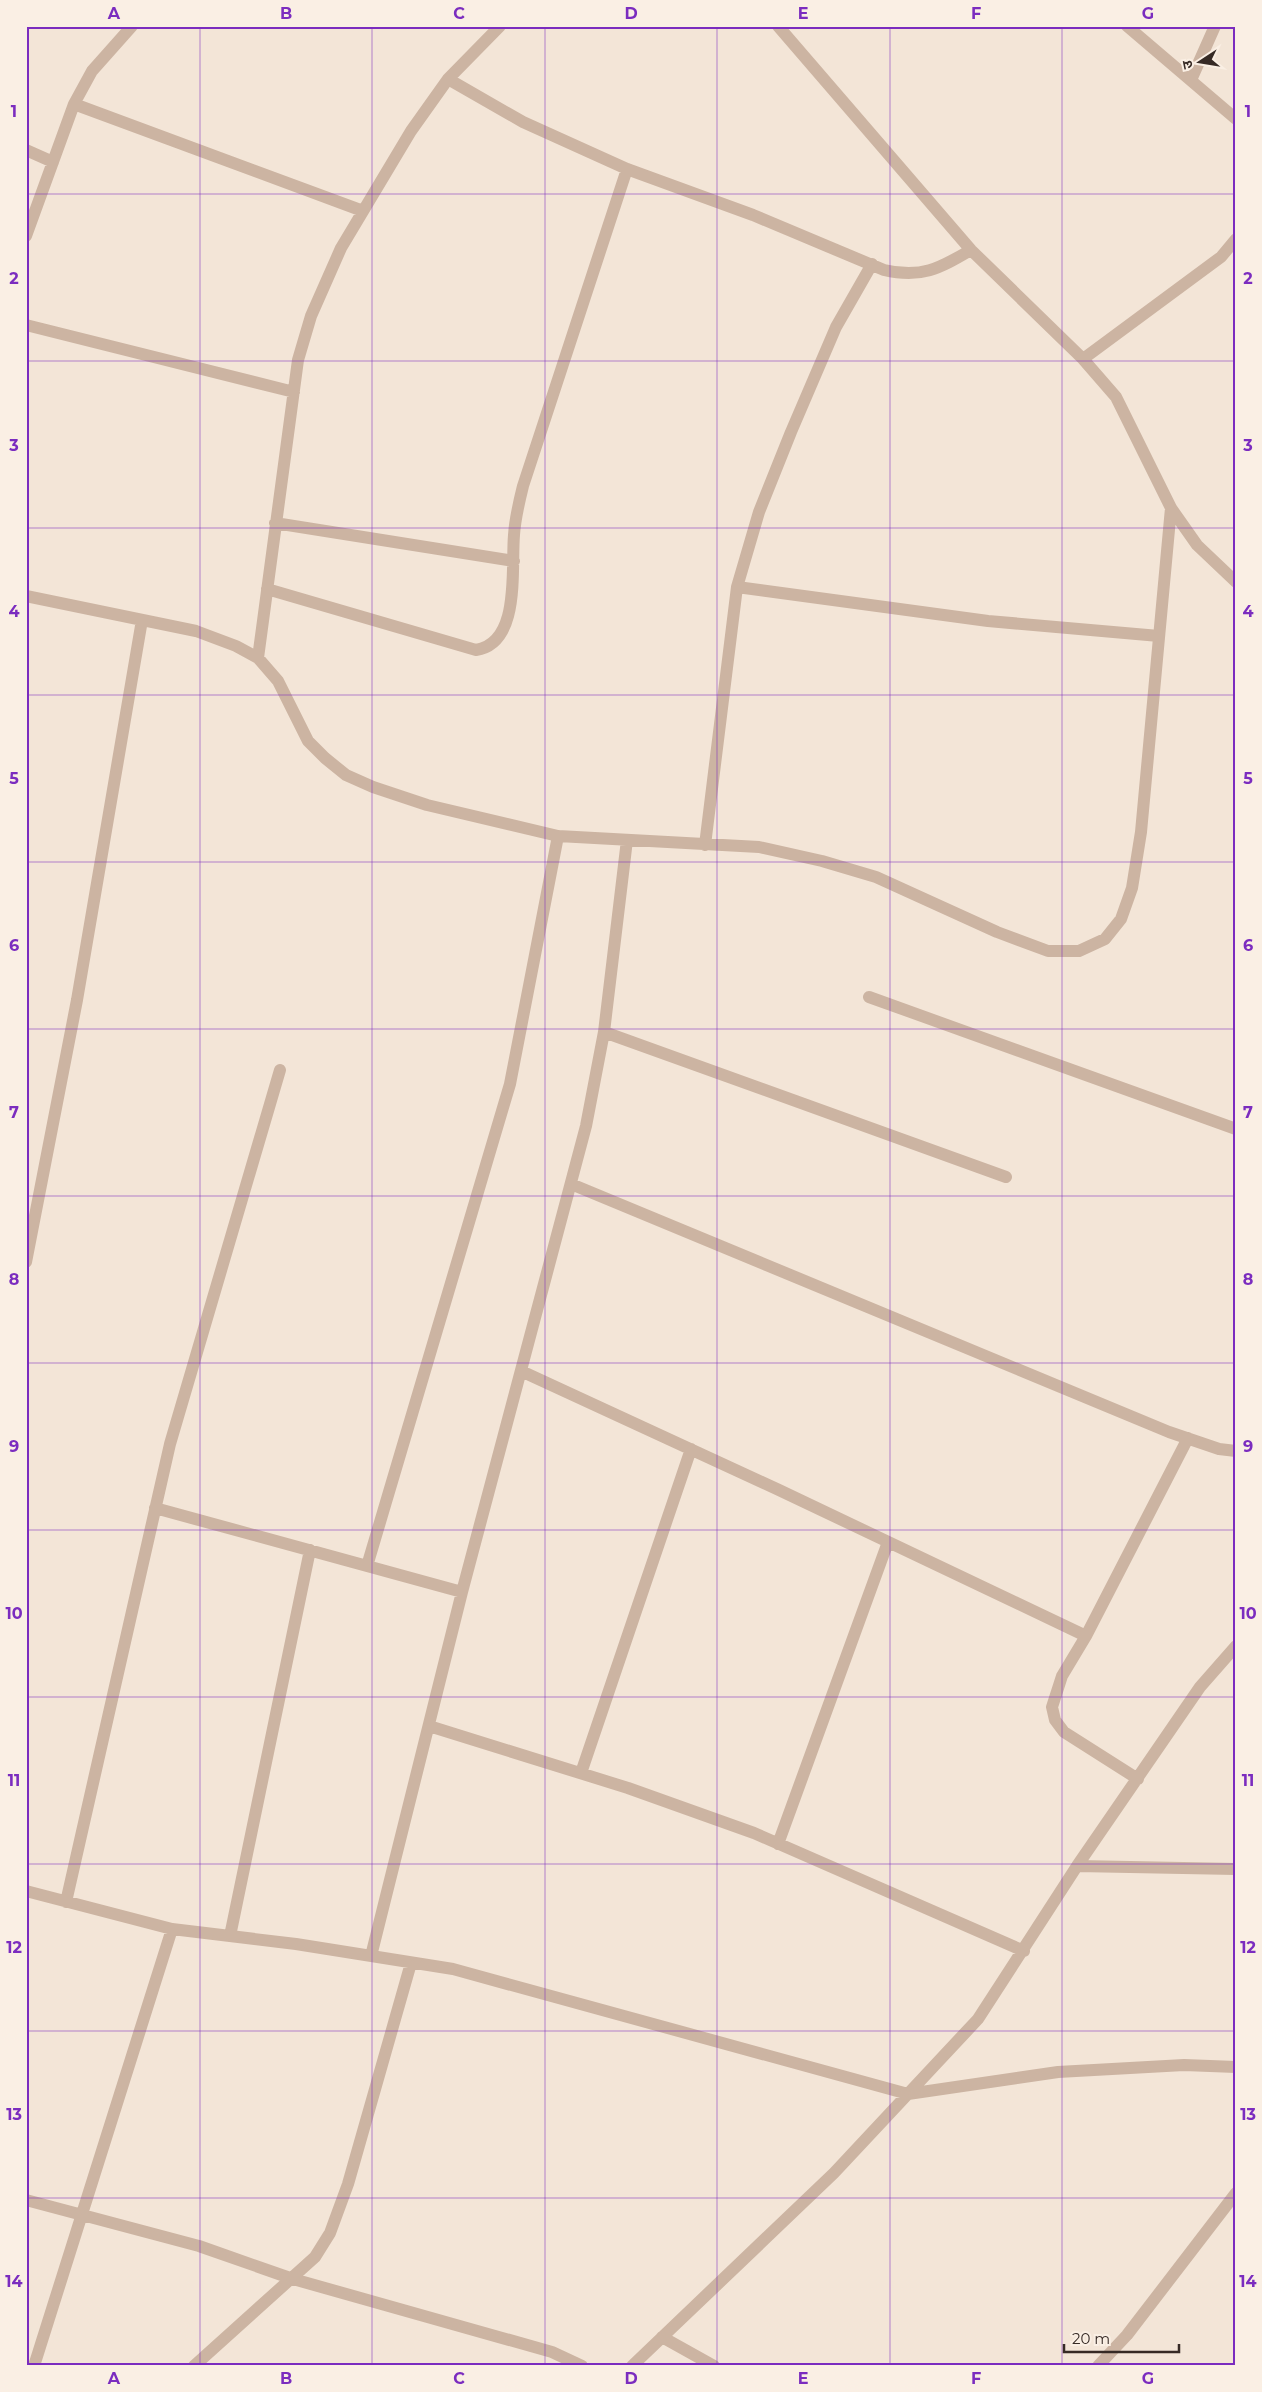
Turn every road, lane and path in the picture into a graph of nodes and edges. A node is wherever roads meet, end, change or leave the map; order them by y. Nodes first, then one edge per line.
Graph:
1 (132, 26) edge
2 (500, 26) edge
3 (778, 26) edge
4 (1127, 26) edge
5 (1215, 26) edge
6 (448, 79) junction
7 (1191, 80) junction
8 (74, 104) junction
9 (1236, 119) edge
10 (26, 150) edge
11 (54, 162) junction
12 (627, 168) junction
13 (363, 211) junction
14 (26, 236) edge
15 (1236, 239) edge
16 (971, 250) junction
17 (872, 264) junction
18 (26, 324) edge
19 (1083, 359) junction
20 (294, 392) junction
21 (1171, 508) junction
22 (275, 523) junction
23 (514, 561) junction
24 (1236, 582) edge
25 (737, 587) junction
26 (266, 588) junction
27 (26, 596) edge
28 (142, 620) junction
29 (1159, 636) junction
30 (258, 658) junction
31 (558, 836) junction
32 (626, 840) junction
33 (705, 845) junction
34 (869, 997) dead end
35 (604, 1032) junction
36 (280, 1070) dead end
37 (1236, 1129) edge
38 (1006, 1177) dead end
39 (571, 1184) junction
40 (26, 1262) edge
41 (521, 1371) junction
42 (1188, 1438) junction
43 (691, 1449) junction
44 (1236, 1451) edge
45 (155, 1508) junction
46 (888, 1542) junction
47 (310, 1550) junction
48 (367, 1566) junction
49 (462, 1592) junction
50 (1086, 1636) junction
51 (1236, 1646) edge
52 (429, 1726) junction
53 (582, 1773) junction
54 (1138, 1779) junction
55 (778, 1844) junction
56 (1078, 1866) junction
57 (1236, 1868) edge
58 (26, 1891) edge
59 (66, 1902) junction
60 (172, 1929) junction
61 (230, 1936) junction
62 (1024, 1951) junction
63 (371, 1956) junction
64 (411, 1962) junction
65 (1236, 2067) edge
66 (908, 2094) junction
67 (1236, 2192) edge
68 (26, 2200) edge
69 (81, 2213) junction
70 (293, 2279) junction
71 (662, 2337) junction
72 (1102, 2364) edge
73 (34, 2366) edge
74 (194, 2366) edge
75 (582, 2366) edge
76 (632, 2366) edge
77 (714, 2366) edge

1 - 8 street
2 - 6 street
3 - 16 street
4 - 7 street
5 - 7 street
6 - 12 street
6 - 13 street
7 - 9 street
8 - 11 street
8 - 13 street
10 - 11 street
11 - 14 street
12 - 17 street
12 - 23 street
13 - 20 street
15 - 19 street
16 - 17 street
16 - 19 street
17 - 25 street
18 - 20 street
19 - 21 street
20 - 22 street
21 - 24 street
21 - 29 street
22 - 23 street
22 - 26 street
23 - 26 street
25 - 29 street
25 - 33 street
26 - 30 street
27 - 28 street
28 - 30 street
28 - 40 street
29 - 33 street
30 - 31 street
31 - 32 street
31 - 48 street
32 - 33 street
32 - 35 street
34 - 37 street
35 - 38 street
35 - 39 street
36 - 45 street
39 - 41 street
39 - 42 street
41 - 43 street
41 - 49 street
42 - 44 street
42 - 50 street
43 - 46 street
43 - 53 street
45 - 47 street
45 - 59 street
46 - 50 street
46 - 55 street
47 - 48 street
47 - 61 street
48 - 49 street
49 - 52 street
50 - 54 street
51 - 54 street
52 - 53 street
52 - 63 street
53 - 55 street
54 - 56 street
55 - 62 street
56 - 57 street
56 - 62 street
58 - 59 street
59 - 60 street
60 - 61 street
60 - 69 street
61 - 63 street
62 - 66 street
63 - 64 street
64 - 66 street
64 - 70 street
65 - 66 street
66 - 71 street
67 - 72 street
68 - 69 street
69 - 70 street
69 - 73 street
70 - 74 street
70 - 75 street
71 - 76 street
71 - 77 street

